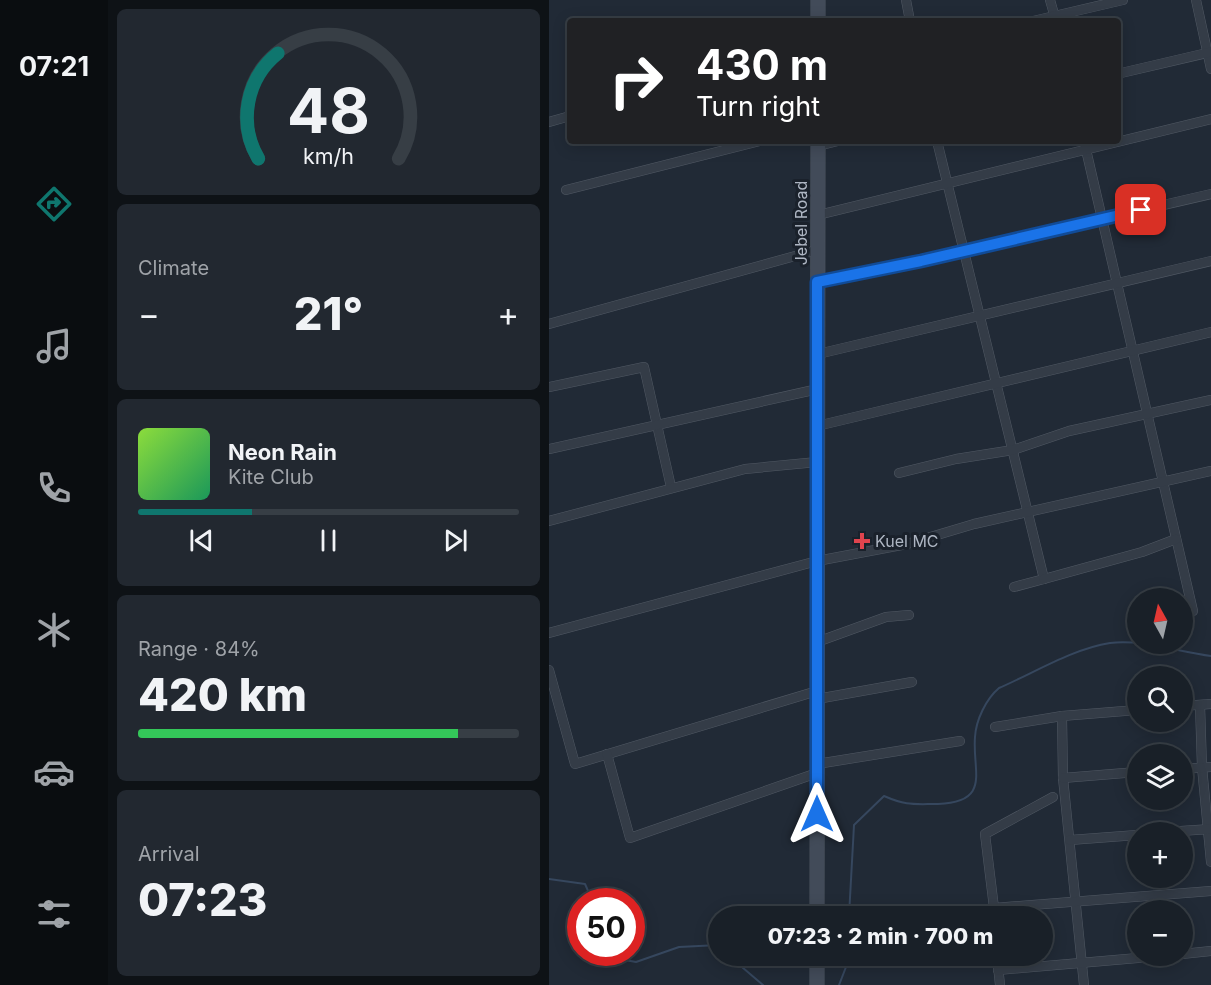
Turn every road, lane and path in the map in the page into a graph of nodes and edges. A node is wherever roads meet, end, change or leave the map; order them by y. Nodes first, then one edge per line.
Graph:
1 (818, 0) edge
2 (906, 0) edge
3 (1050, 0) edge
4 (1123, 0) edge
5 (1196, 0) edge
6 (818, 18) edge
7 (909, 18) edge
8 (1055, 18) edge
9 (1209, 52) edge
10 (1211, 69) edge
11 (1121, 73) edge
12 (567, 117) edge
13 (1211, 118) edge
14 (549, 122) edge
15 (1121, 137) edge
16 (748, 144) edge
17 (818, 144) edge
18 (938, 144) edge
19 (1084, 145) edge
20 (947, 183) junction
21 (566, 190) dead end
22 (1211, 194) edge
23 (818, 215) junction
24 (1102, 219) junction
25 (817, 250) junction
26 (964, 251) junction
27 (1211, 261) edge
28 (817, 282) junction
29 (1117, 283) junction
30 (979, 315) junction
31 (549, 324) edge
32 (1211, 332) edge
33 (1132, 351) junction
34 (817, 354) junction
35 (996, 383) junction
36 (549, 387) edge
37 (817, 389) junction
38 (1211, 400) edge
39 (1147, 415) junction
40 (655, 424) junction
41 (817, 426) junction
42 (549, 449) edge
43 (1013, 450) junction
44 (817, 462) junction
45 (1211, 471) edge
46 (899, 473) dead end
47 (1163, 483) junction
48 (671, 487) junction
49 (1028, 513) junction
50 (549, 520) edge
51 (1176, 538) junction
52 (817, 561) junction
53 (1044, 579) junction
54 (1014, 587) dead end
55 (1188, 588) edge
56 (909, 615) dead end
57 (549, 633) edge
58 (817, 642) junction
59 (549, 670) edge
60 (912, 682) dead end
61 (817, 695) junction
62 (1211, 704) edge
63 (1193, 705) edge
64 (1200, 705) junction
65 (1127, 711) edge
66 (1062, 716) junction
67 (995, 726) dead end
68 (960, 741) dead end
69 (607, 754) junction
70 (1206, 767) edge
71 (817, 769) junction
72 (1127, 773) edge
73 (1063, 778) junction
74 (1053, 797) dead end
75 (1210, 829) edge
76 (1193, 830) edge
77 (1127, 836) edge
78 (1070, 840) junction
79 (1211, 862) edge
80 (1211, 891) edge
81 (1077, 900) junction
82 (817, 906) edge
83 (994, 906) edge
84 (1036, 906) edge
85 (1211, 951) edge
86 (1193, 953) edge
87 (1127, 959) edge
88 (1082, 962) junction
89 (817, 966) edge
90 (998, 966) edge
91 (998, 970) junction
92 (817, 985) edge
93 (1000, 985) edge
94 (1085, 985) edge

1 - 6 main road
2 - 7 street
3 - 8 street
4 - 8 street
5 - 9 street
9 - 10 street
9 - 11 street
12 - 14 street
13 - 15 street
16 - 21 street
17 - 23 main road, Jebel Road
18 - 20 street
19 - 20 street
19 - 24 street
20 - 23 street
20 - 26 street
22 - 24 street
23 - 25 main road, Jebel Road
24 - 26 street
24 - 29 street
25 - 28 main road, Jebel Road
25 - 31 street
26 - 28 street
26 - 30 street
27 - 29 street
28 - 34 main road, Jebel Road
29 - 30 street
29 - 33 street
30 - 34 street
30 - 35 street
32 - 33 street
33 - 35 street
33 - 39 street
34 - 37 main road, Jebel Road
35 - 41 street
35 - 43 street
36 - 40 street
37 - 40 street
37 - 41 main road, Jebel Road
38 - 39 street
39 - 43 street
39 - 47 street
40 - 42 street
40 - 48 street
41 - 44 main road, Jebel Road
43 - 46 street
43 - 49 street
44 - 48 street
44 - 52 main road, Jebel Road
45 - 47 street
47 - 49 street
47 - 51 street
48 - 50 street
49 - 52 street
49 - 53 street
51 - 53 street
51 - 55 street
52 - 57 street
52 - 58 main road, Jebel Road
53 - 54 street
56 - 58 street
58 - 61 main road, Jebel Road
59 - 69 street
60 - 61 street
61 - 69 street
61 - 71 main road, Jebel Road
62 - 64 street
63 - 64 street
64 - 70 street
65 - 66 street
66 - 67 street
66 - 73 street
68 - 71 street
69 - 71 street
70 - 75 street
71 - 82 main road, Jebel Road
72 - 73 street
73 - 78 street
74 - 83 street
75 - 76 street
75 - 79 street
77 - 78 street
78 - 81 street
80 - 81 street
81 - 84 street
81 - 88 street
85 - 86 street
87 - 88 street
88 - 91 street
88 - 94 street
89 - 92 main road
90 - 91 street
91 - 93 street

